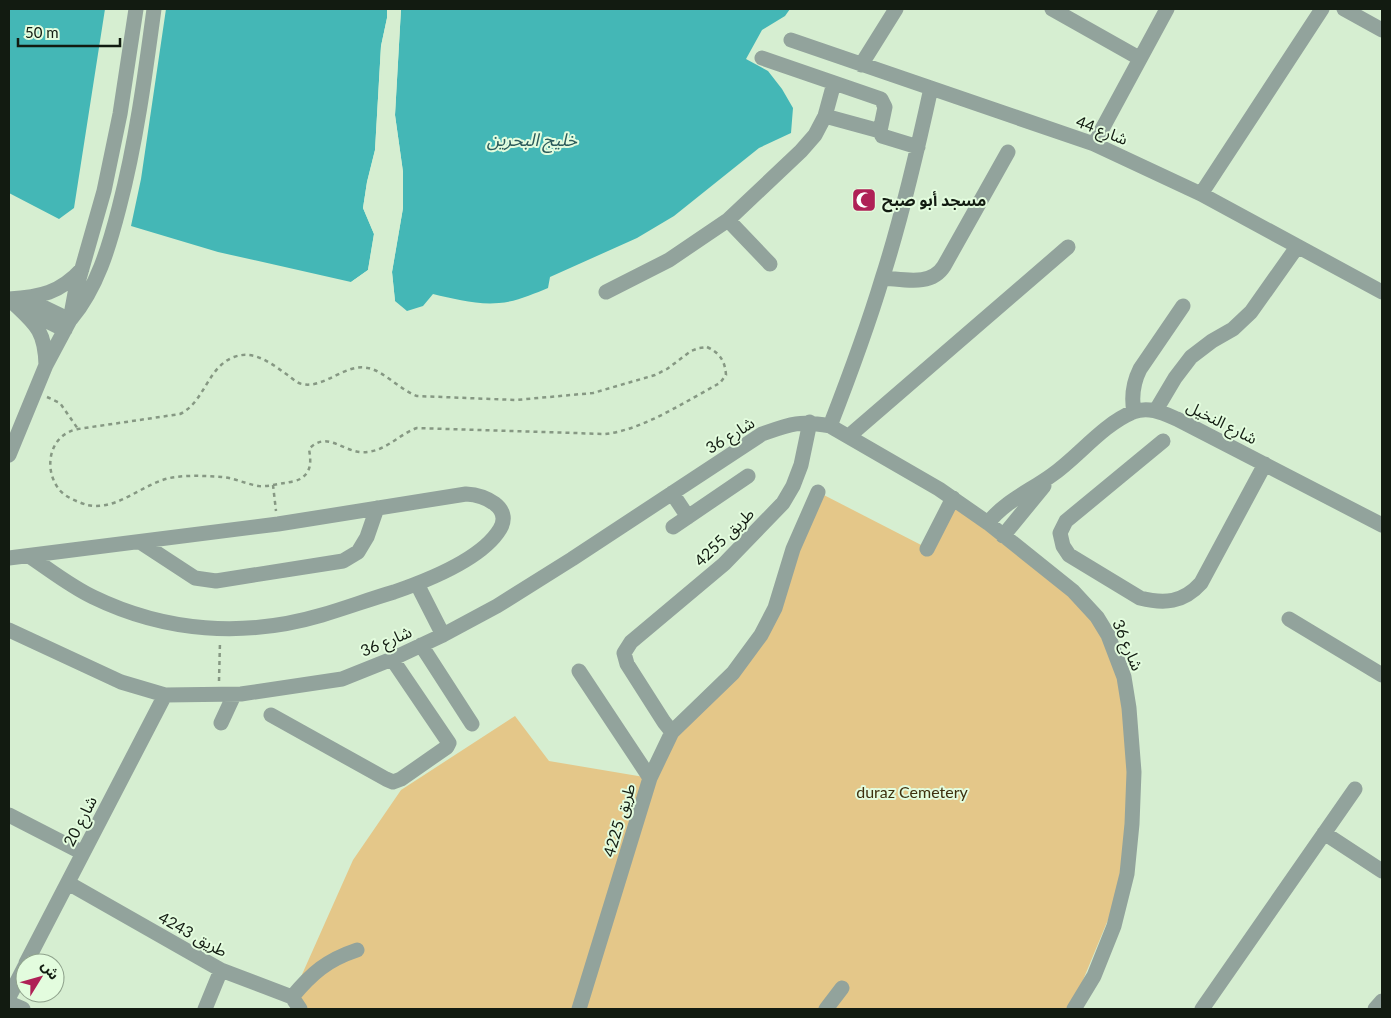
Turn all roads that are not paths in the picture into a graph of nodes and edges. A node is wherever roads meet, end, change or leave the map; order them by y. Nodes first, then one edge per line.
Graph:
1 (136, 9) edge
2 (154, 9) edge
3 (896, 9) edge
4 (1052, 9) edge
5 (1167, 9) edge
6 (1322, 9) edge
7 (1344, 9) edge
8 (1382, 30) edge
9 (792, 40) dead end
10 (762, 58) dead end
11 (1140, 58) junction
12 (861, 64) junction
13 (834, 83) junction
14 (931, 88) junction
15 (825, 116) junction
16 (880, 131) junction
17 (1094, 144) junction
18 (918, 147) junction
19 (1008, 152) dead end
20 (1201, 194) junction
21 (728, 220) junction
22 (1297, 246) junction
23 (1068, 247) dead end
24 (770, 264) dead end
25 (83, 267) junction
26 (882, 278) junction
27 (606, 292) dead end
28 (1382, 292) edge
29 (9, 299) edge
30 (1183, 306) dead end
31 (67, 325) junction
32 (46, 365) junction
33 (1156, 410) junction
34 (1134, 412) junction
35 (810, 422) junction
36 (830, 426) junction
37 (849, 436) junction
38 (1163, 441) dead end
39 (9, 455) edge
40 (1265, 464) junction
41 (1052, 475) junction
42 (748, 476) dead end
43 (818, 492) dead end
44 (672, 493) junction
45 (953, 498) junction
46 (377, 508) junction
47 (688, 517) junction
48 (988, 523) junction
49 (1382, 525) edge
50 (673, 528) dead end
51 (1003, 536) junction
52 (140, 542) junction
53 (927, 549) dead end
54 (29, 556) junction
55 (9, 558) edge
56 (417, 584) junction
57 (1289, 619) dead end
58 (9, 630) edge
59 (443, 635) junction
60 (421, 645) junction
61 (392, 659) junction
62 (579, 671) dead end
63 (1382, 675) edge
64 (165, 695) junction
65 (226, 695) junction
66 (271, 715) dead end
67 (221, 723) dead end
68 (472, 724) dead end
69 (672, 732) junction
70 (650, 778) junction
71 (1355, 789) dead end
72 (9, 815) edge
73 (1324, 833) junction
74 (83, 853) junction
75 (1382, 872) edge
76 (68, 883) junction
77 (357, 950) dead end
78 (32, 953) edge
79 (221, 970) junction
80 (15, 985) edge
81 (842, 988) dead end
82 (9, 997) edge
83 (9, 1002) edge
84 (1382, 1002) edge
85 (296, 1003) edge
86 (23, 1009) edge
87 (205, 1009) edge
88 (579, 1009) edge
89 (826, 1009) edge
90 (1074, 1009) edge
91 (1202, 1009) edge
92 (1375, 1009) edge

1 - 25 street
2 - 31 street
3 - 12 street
4 - 11 street
5 - 11 street
6 - 20 street
7 - 8 street
9 - 12 street, شارع 44
10 - 13 street
11 - 17 street
12 - 14 street, شارع 44
13 - 15 street
13 - 16 street
14 - 17 street, شارع 44
14 - 18 street
15 - 16 street
15 - 21 street
16 - 18 street
17 - 20 street, شارع 44
18 - 26 street
19 - 26 street
20 - 22 street, شارع 44
21 - 24 street
21 - 27 street
22 - 28 street, شارع 44
22 - 33 street
23 - 37 street
25 - 29 street
25 - 31 street
26 - 36 street
29 - 31 street
29 - 32 street
30 - 34 street
31 - 32 street
32 - 39 street
33 - 34 street, شارع النخيل
33 - 40 street, شارع النخيل
34 - 41 street, شارع النخيل
35 - 36 street, شارع 36
35 - 44 street, شارع 36
35 - 69 street, طريق 4255
36 - 37 street, شارع 36
37 - 45 street, شارع 36
38 - 40 street
40 - 49 street, شارع النخيل
41 - 48 street, شارع النخيل
41 - 51 street, شارع النخيل
42 - 47 street
43 - 69 street
44 - 47 street
44 - 59 street, شارع 36
45 - 48 street, شارع 36
45 - 53 street
46 - 52 street
46 - 52 street
46 - 56 street
47 - 50 street
48 - 51 street, شارع 36
51 - 90 street, شارع 36
52 - 54 street
54 - 55 street
54 - 56 street
56 - 59 street
57 - 63 street
58 - 64 street, شارع 36
59 - 60 street, شارع 36
60 - 61 street, شارع 36
60 - 68 street
61 - 65 street, شارع 36
61 - 66 street
62 - 70 street
64 - 65 street, شارع 36
64 - 74 street, شارع 20
65 - 67 street
69 - 70 street, طريق 4225
70 - 88 street, طريق 4225
71 - 73 street
72 - 74 street
73 - 75 street
73 - 91 street
74 - 76 street, شارع 20
76 - 78 street, شارع 20
76 - 79 street, طريق 4243
77 - 85 street
79 - 85 street, طريق 4243
79 - 87 street
80 - 82 street, شارع 20
81 - 89 street
83 - 86 street
84 - 92 street

